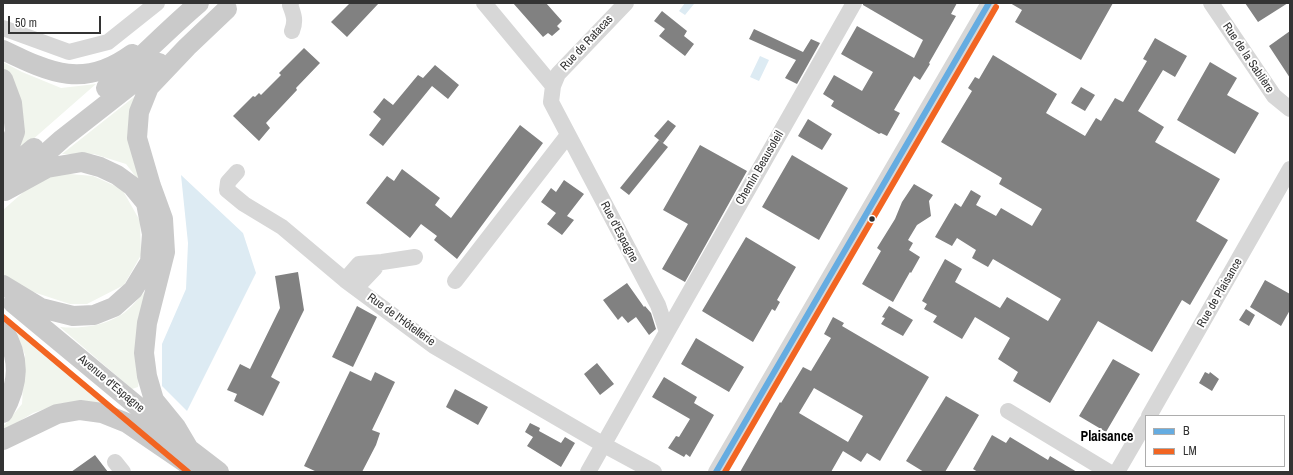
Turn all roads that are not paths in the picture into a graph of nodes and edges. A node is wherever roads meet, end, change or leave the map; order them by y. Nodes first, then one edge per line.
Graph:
1 (157, 3) edge
2 (199, 3) edge
3 (291, 3) edge
4 (484, 3) edge
5 (626, 3) edge
6 (854, 3) edge
7 (989, 3) edge
8 (1211, 3) edge
9 (231, 6) edge
10 (179, 20) junction
11 (3, 28) edge
12 (292, 30) dead end
13 (3, 50) edge
14 (3, 79) edge
15 (553, 86) junction
16 (1290, 109) edge
17 (568, 135) junction
18 (3, 164) edge
19 (1290, 169) edge
20 (237, 172) dead end
21 (4, 186) edge
22 (415, 257) dead end
23 (375, 268) dead end
24 (455, 281) dead end
25 (351, 284) junction
26 (3, 285) edge
27 (3, 294) edge
28 (3, 307) edge
29 (3, 329) edge
30 (667, 332) junction
31 (1008, 411) dead end
32 (3, 413) edge
33 (1150, 415) edge
34 (1145, 424) edge
35 (3, 440) edge
36 (604, 445) junction
37 (189, 449) junction
38 (199, 472) edge
39 (219, 472) edge
40 (588, 472) edge
41 (654, 472) edge
42 (716, 472) edge
43 (1109, 472) edge
44 (1117, 472) edge

1 - 11 street
2 - 10 main road
3 - 12 street
4 - 15 street
5 - 15 street, Rue de Ratacas
6 - 30 street, Chemin Beausoleil
7 - 42 street
8 - 16 street, Rue de la Sablière
9 - 21 main road
9 - 37 main road
10 - 13 main road
10 - 21 main road
14 - 18 main road
15 - 17 street, Rue d'Espagne
17 - 24 street
17 - 30 street, Rue d'Espagne
19 - 33 street, Rue de Plaisance
20 - 25 street, Rue de l'Hôtellerie
21 - 26 main road
22 - 25 street
23 - 25 street
25 - 36 street, Rue de l'Hôtellerie
27 - 37 main road, Avenue d'Espagne
28 - 38 main road, Avenue d'Espagne
29 - 32 main road
30 - 36 street
31 - 43 street
34 - 44 street
35 - 38 main road
36 - 40 street
36 - 41 street, Rue de l'Hôtellerie
37 - 39 main road, Avenue d'Espagne

